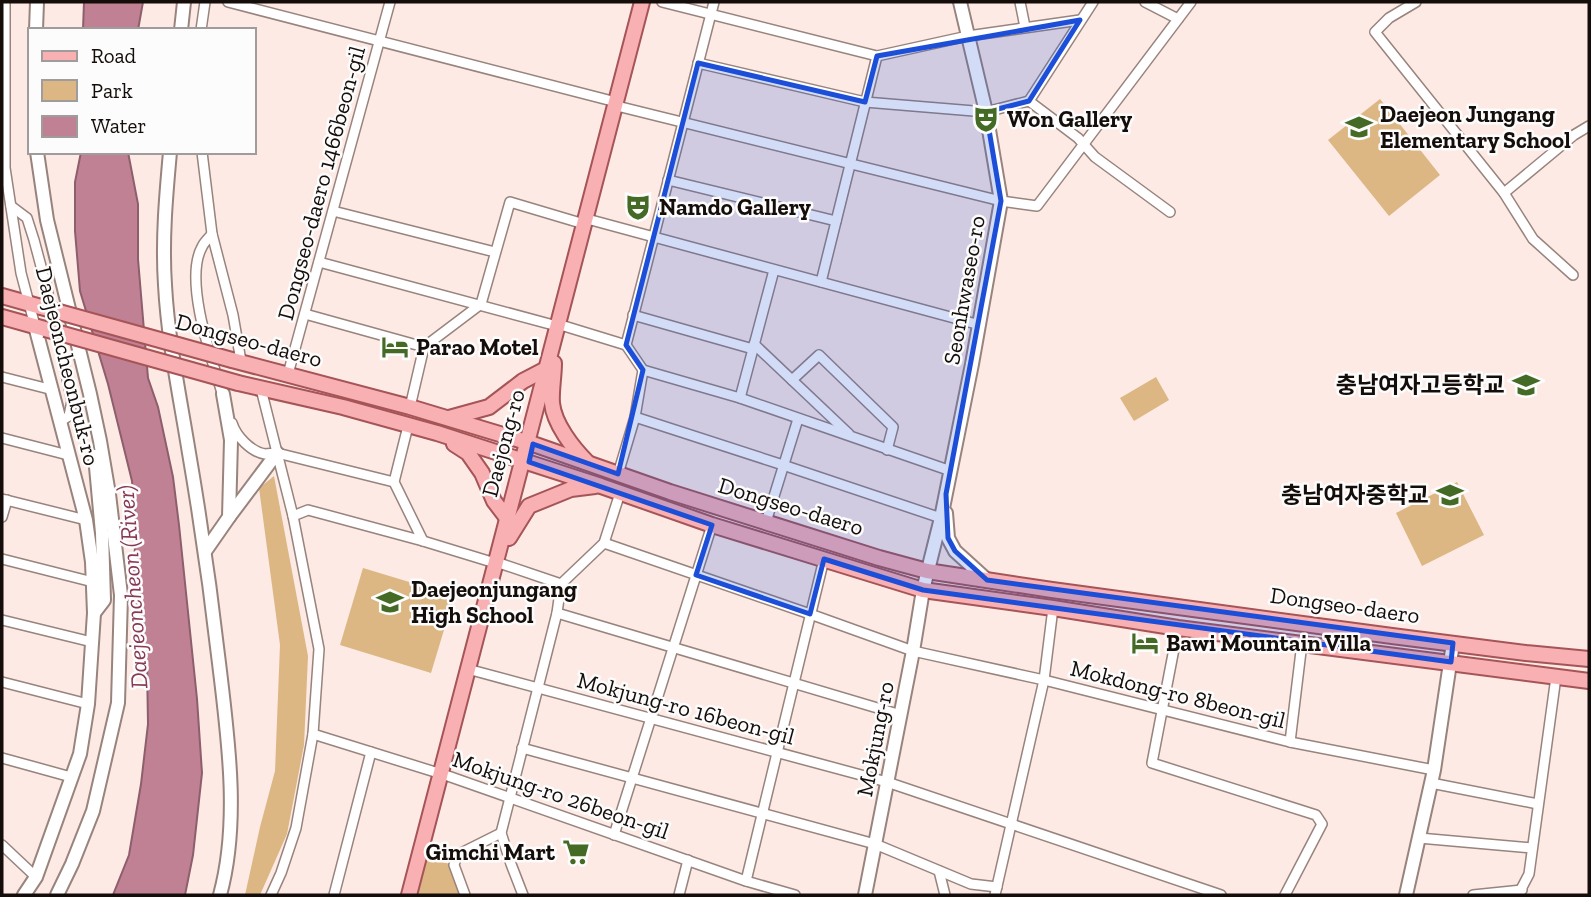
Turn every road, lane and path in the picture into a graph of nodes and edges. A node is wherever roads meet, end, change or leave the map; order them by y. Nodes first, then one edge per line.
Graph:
1 (5, 2) edge
2 (37, 2) edge
3 (184, 2) edge
4 (205, 2) edge
5 (228, 2) edge
6 (390, 2) edge
7 (642, 2) edge
8 (648, 2) edge
9 (662, 2) edge
10 (714, 2) edge
11 (960, 2) edge
12 (1020, 2) edge
13 (1093, 2) edge
14 (1145, 2) edge
15 (1191, 2) edge
16 (1416, 2) edge
17 (710, 14) junction
18 (1178, 19) junction
19 (1080, 20) junction
20 (1025, 27) junction
21 (36, 28) edge
22 (181, 28) edge
23 (201, 28) edge
24 (968, 36) junction
25 (3, 41) edge
26 (379, 41) junction
27 (877, 55) junction
28 (698, 63) junction
29 (3, 102) edge
30 (865, 102) junction
31 (1029, 102) junction
32 (618, 105) junction
33 (986, 112) junction
34 (683, 122) junction
35 (1589, 126) edge
36 (1083, 144) junction
37 (37, 154) edge
38 (170, 154) edge
39 (202, 154) edge
40 (850, 164) junction
41 (3, 167) edge
42 (668, 180) junction
43 (1504, 193) junction
44 (1001, 201) junction
45 (11, 206) junction
46 (333, 211) junction
47 (1170, 212) dead end
48 (836, 221) junction
49 (587, 222) junction
50 (2, 228) edge
51 (15, 231) junction
52 (212, 234) junction
53 (654, 237) junction
54 (495, 252) junction
55 (319, 262) junction
56 (774, 270) junction
57 (1573, 275) dead end
58 (821, 282) junction
59 (2, 296) edge
60 (481, 304) junction
61 (35, 306) junction
62 (305, 314) junction
63 (633, 315) junction
64 (2, 317) edge
65 (980, 325) junction
66 (560, 326) junction
67 (40, 328) junction
68 (626, 345) junction
69 (754, 346) junction
70 (425, 347) junction
71 (237, 361) junction
72 (550, 366) junction
73 (643, 370) junction
74 (288, 374) junction
75 (2, 377) edge
76 (792, 380) junction
77 (261, 389) junction
78 (53, 390) junction
79 (90, 394) junction
80 (223, 394) junction
81 (740, 398) junction
82 (410, 407) junction
83 (635, 417) junction
84 (447, 418) junction
85 (798, 418) junction
86 (61, 421) junction
87 (408, 426) junction
88 (437, 433) junction
89 (2, 438) edge
90 (853, 438) junction
91 (530, 443) junction
92 (887, 450) junction
93 (277, 453) junction
94 (68, 455) junction
95 (525, 461) junction
96 (783, 465) junction
97 (591, 466) junction
98 (951, 471) junction
99 (618, 474) junction
100 (394, 482) junction
101 (601, 486) junction
102 (620, 493) junction
103 (946, 494) junction
104 (4, 500) edge
105 (293, 516) junction
106 (2, 517) edge
107 (229, 517) junction
108 (507, 518) junction
109 (941, 518) junction
110 (86, 520) junction
111 (766, 523) junction
112 (712, 525) junction
113 (509, 538) junction
114 (424, 541) junction
115 (604, 543) junction
116 (206, 550) junction
117 (2, 559) edge
118 (824, 559) junction
119 (499, 564) junction
120 (927, 570) junction
121 (696, 575) junction
122 (987, 580) junction
123 (93, 582) junction
124 (561, 584) junction
125 (923, 590) junction
126 (1053, 608) junction
127 (557, 612) junction
128 (93, 613) junction
129 (810, 614) junction
130 (2, 620) edge
131 (1178, 628) junction
132 (92, 642) junction
133 (1301, 643) junction
134 (1453, 643) junction
135 (673, 647) junction
136 (913, 651) junction
137 (1589, 659) edge
138 (1451, 662) junction
139 (475, 671) junction
140 (1556, 677) junction
141 (1044, 680) junction
142 (1589, 681) edge
143 (2, 682) edge
144 (793, 683) junction
145 (538, 688) junction
146 (88, 704) junction
147 (1162, 711) junction
148 (901, 715) junction
149 (650, 718) junction
150 (313, 734) junction
151 (1290, 742) junction
152 (523, 748) junction
153 (371, 752) junction
154 (777, 753) junction
155 (2, 758) edge
156 (444, 774) junction
157 (72, 777) junction
158 (1433, 777) junction
159 (632, 778) junction
160 (887, 782) junction
161 (510, 798) junction
162 (1538, 804) junction
163 (762, 814) junction
164 (1012, 824) junction
165 (501, 833) junction
166 (614, 835) junction
167 (1419, 838) junction
168 (2, 845) edge
169 (875, 845) junction
170 (1532, 848) junction
171 (688, 860) junction
172 (939, 871) junction
173 (226, 872) junction
174 (36, 877) junction
175 (746, 881) junction
176 (996, 891) edge
177 (1520, 892) edge
178 (24, 895) edge
179 (57, 895) edge
180 (220, 895) edge
181 (227, 895) edge
182 (271, 895) edge
183 (334, 895) edge
184 (409, 895) edge
185 (417, 895) edge
186 (466, 895) edge
187 (523, 895) edge
188 (679, 895) edge
189 (795, 895) edge
190 (865, 895) edge
191 (945, 895) edge
192 (1221, 895) edge
193 (1284, 895) edge
194 (1406, 895) edge
195 (1473, 895) edge

1 - 25 street, Daejeoncheonbuk-ro
2 - 21 main road
3 - 22 main road
4 - 23 street
5 - 26 street
6 - 26 street, Dongseo-daero 1466beon-gil
7 - 32 main road, Daejong-ro
8 - 32 main road, Daejong-ro
9 - 17 street
10 - 17 street
11 - 24 main road
12 - 20 street
13 - 19 street
14 - 18 street
15 - 18 street, Seonhwaseo-ro
16 - 43 street
17 - 27 street
17 - 28 street
18 - 36 street, Seonhwaseo-ro
19 - 20 street
19 - 31 street
20 - 24 street
24 - 27 street
24 - 33 main road
25 - 29 street, Daejeoncheonbuk-ro
26 - 32 street
26 - 46 street, Dongseo-daero 1466beon-gil
27 - 30 street
28 - 30 street
28 - 34 street
29 - 41 street, Daejeoncheonbuk-ro
30 - 33 street
30 - 40 street
31 - 33 street
31 - 36 street
32 - 34 street
32 - 49 main road, Daejong-ro
33 - 44 main road
34 - 40 street
34 - 42 street
35 - 43 street
36 - 44 street, Seonhwaseo-ro
36 - 47 street
37 - 79 main road
38 - 116 main road
39 - 52 street
40 - 44 street
40 - 48 street
41 - 45 street, Daejeoncheonbuk-ro
42 - 48 street
42 - 53 street
43 - 57 street
44 - 65 main road, Seonhwaseo-ro
45 - 51 street, Daejeoncheonbuk-ro
45 - 86 street
46 - 54 street
46 - 55 street, Dongseo-daero 1466beon-gil
48 - 58 street
49 - 53 street
49 - 54 street
49 - 66 main road, Daejong-ro
50 - 51 street
51 - 61 street, Daejeoncheonbuk-ro
52 - 71 street
52 - 80 street
53 - 56 street
53 - 63 street
54 - 60 street
55 - 60 street
55 - 62 street, Dongseo-daero 1466beon-gil
56 - 58 street
56 - 69 street
58 - 65 street
59 - 61 main road, Dongseo-daero
60 - 66 street
60 - 70 street
61 - 67 street, Daejeoncheonbuk-ro
61 - 71 main road, Dongseo-daero, bridge
62 - 70 street
62 - 74 street, Dongseo-daero 1466beon-gil
63 - 68 street
63 - 69 street
64 - 67 main road, Dongseo-daero
65 - 98 main road, Seonhwaseo-ro
66 - 68 street
66 - 72 main road, Daejong-ro
67 - 77 main road, Dongseo-daero, bridge
67 - 78 main road, Daejeoncheonbuk-ro
68 - 73 street
69 - 76 street
69 - 81 street
70 - 82 street
71 - 74 main road, Dongseo-daero
72 - 84 main road
72 - 91 main road, Daejong-ro
72 - 97 main road
73 - 81 street
73 - 83 street
74 - 82 main road, Dongseo-daero
75 - 78 street
76 - 90 street
76 - 92 street
77 - 87 main road, Dongseo-daero
77 - 93 street
78 - 86 main road, Daejeoncheonbuk-ro
79 - 128 main road
79 - 179 main road
80 - 93 street
80 - 107 main road
81 - 85 street
82 - 84 main road, Dongseo-daero
83 - 96 street
83 - 99 street
84 - 91 main road, Dongseo-daero
85 - 90 street
85 - 96 street
86 - 94 main road, Daejeoncheonbuk-ro
87 - 88 main road, Dongseo-daero
87 - 100 street
88 - 95 main road, Dongseo-daero
88 - 108 main road
89 - 94 street
90 - 92 street
91 - 95 main road, Daejong-ro
91 - 97 main road, Dongseo-daero
92 - 98 street
93 - 100 street
93 - 105 street
93 - 107 main road
94 - 110 main road, Daejeoncheonbuk-ro
95 - 101 main road, Dongseo-daero
95 - 108 main road, Daejong-ro
95 - 113 main road, Daejong-ro
96 - 109 street
96 - 111 street
97 - 99 main road, Dongseo-daero
98 - 103 main road, Seonhwaseo-ro
99 - 111 main road, Dongseo-daero
100 - 114 street
101 - 102 main road, Dongseo-daero
101 - 113 main road
102 - 112 main road, Dongseo-daero
102 - 115 street
103 - 109 main road, Seonhwaseo-ro
103 - 122 main road
104 - 106 street
104 - 110 street
105 - 114 street
105 - 150 street
107 - 116 main road
108 - 119 main road, Daejong-ro
109 - 120 main road, Seonhwaseo-ro
110 - 123 main road, Daejeoncheonbuk-ro
111 - 120 main road, Dongseo-daero
112 - 118 main road, Dongseo-daero
112 - 121 street
113 - 119 main road, Daejong-ro
114 - 119 street
115 - 121 street, Mokdong-ro 8beon-gil
115 - 124 street
116 - 173 main road
117 - 123 street
118 - 125 main road, Dongseo-daero
118 - 129 street
119 - 124 street
119 - 139 main road, Daejong-ro
119 - 156 main road, Daejong-ro
120 - 122 main road, Dongseo-daero
120 - 125 main road, Seonhwaseo-ro
121 - 129 street, Mokdong-ro 8beon-gil
121 - 135 street
122 - 134 main road, Dongseo-daero
123 - 128 main road, Daejeoncheonbuk-ro
124 - 127 street
125 - 126 main road, Dongseo-daero
125 - 136 main road, Mokjung-ro
126 - 131 main road, Dongseo-daero
126 - 141 street
127 - 135 street
127 - 145 street
128 - 132 main road, Daejeoncheonbuk-ro
129 - 136 street, Mokdong-ro 8beon-gil
129 - 144 street
130 - 132 street
131 - 133 main road, Dongseo-daero
131 - 147 street
132 - 146 main road, Daejeoncheonbuk-ro
133 - 138 main road, Dongseo-daero
133 - 151 street, Dongseo-daero
134 - 137 main road, Dongseo-daero
134 - 138 main road
135 - 144 street
135 - 149 street
136 - 141 street, Mokdong-ro 8beon-gil
136 - 148 main road, Mokjung-ro
138 - 140 main road, Dongseo-daero
138 - 158 main road
139 - 145 street, Mokjung-ro 16beon-gil
139 - 156 main road, Daejong-ro
140 - 142 main road, Dongseo-daero
140 - 162 street
141 - 147 street, Mokdong-ro 8beon-gil
141 - 164 street
143 - 146 street
144 - 148 street
144 - 154 street
145 - 149 street, Mokjung-ro 16beon-gil
145 - 152 street
146 - 157 main road, Daejeoncheonbuk-ro
147 - 151 street, Mokdong-ro 8beon-gil
147 - 193 street
148 - 160 main road, Mokjung-ro
149 - 154 street, Mokjung-ro 16beon-gil
149 - 159 street
150 - 153 street, Mokjung-ro 26beon-gil
150 - 182 street
151 - 158 street, Mokdong-ro 8beon-gil
152 - 159 street
152 - 161 street
153 - 156 street, Mokjung-ro 26beon-gil
153 - 183 street
154 - 160 street, Mokjung-ro 16beon-gil
154 - 163 street
155 - 157 street
156 - 161 street, Mokjung-ro 26beon-gil
156 - 184 main road, Daejong-ro
156 - 185 main road, Daejong-ro
157 - 174 main road, Daejeoncheonbuk-ro
158 - 162 street, Mokdong-ro 8beon-gil
158 - 167 main road
159 - 163 street
159 - 166 street
160 - 164 street, Mokjung-ro 16beon-gil
160 - 169 main road, Mokjung-ro
161 - 165 street
161 - 166 street, Mokjung-ro 26beon-gil
162 - 170 street
163 - 169 street
163 - 175 street
164 - 176 street
164 - 192 street, Mokjung-ro 16beon-gil
165 - 186 street
165 - 187 street
166 - 171 street, Mokjung-ro 26beon-gil
167 - 170 street
167 - 194 main road
168 - 174 street
169 - 172 street
169 - 190 main road, Mokjung-ro
170 - 177 street
171 - 175 street, Mokjung-ro 26beon-gil
171 - 188 street
172 - 176 street
172 - 191 street
173 - 180 main road
173 - 181 main road
174 - 178 main road, Daejeoncheonbuk-ro
175 - 189 street, Mokjung-ro 26beon-gil
177 - 195 street

